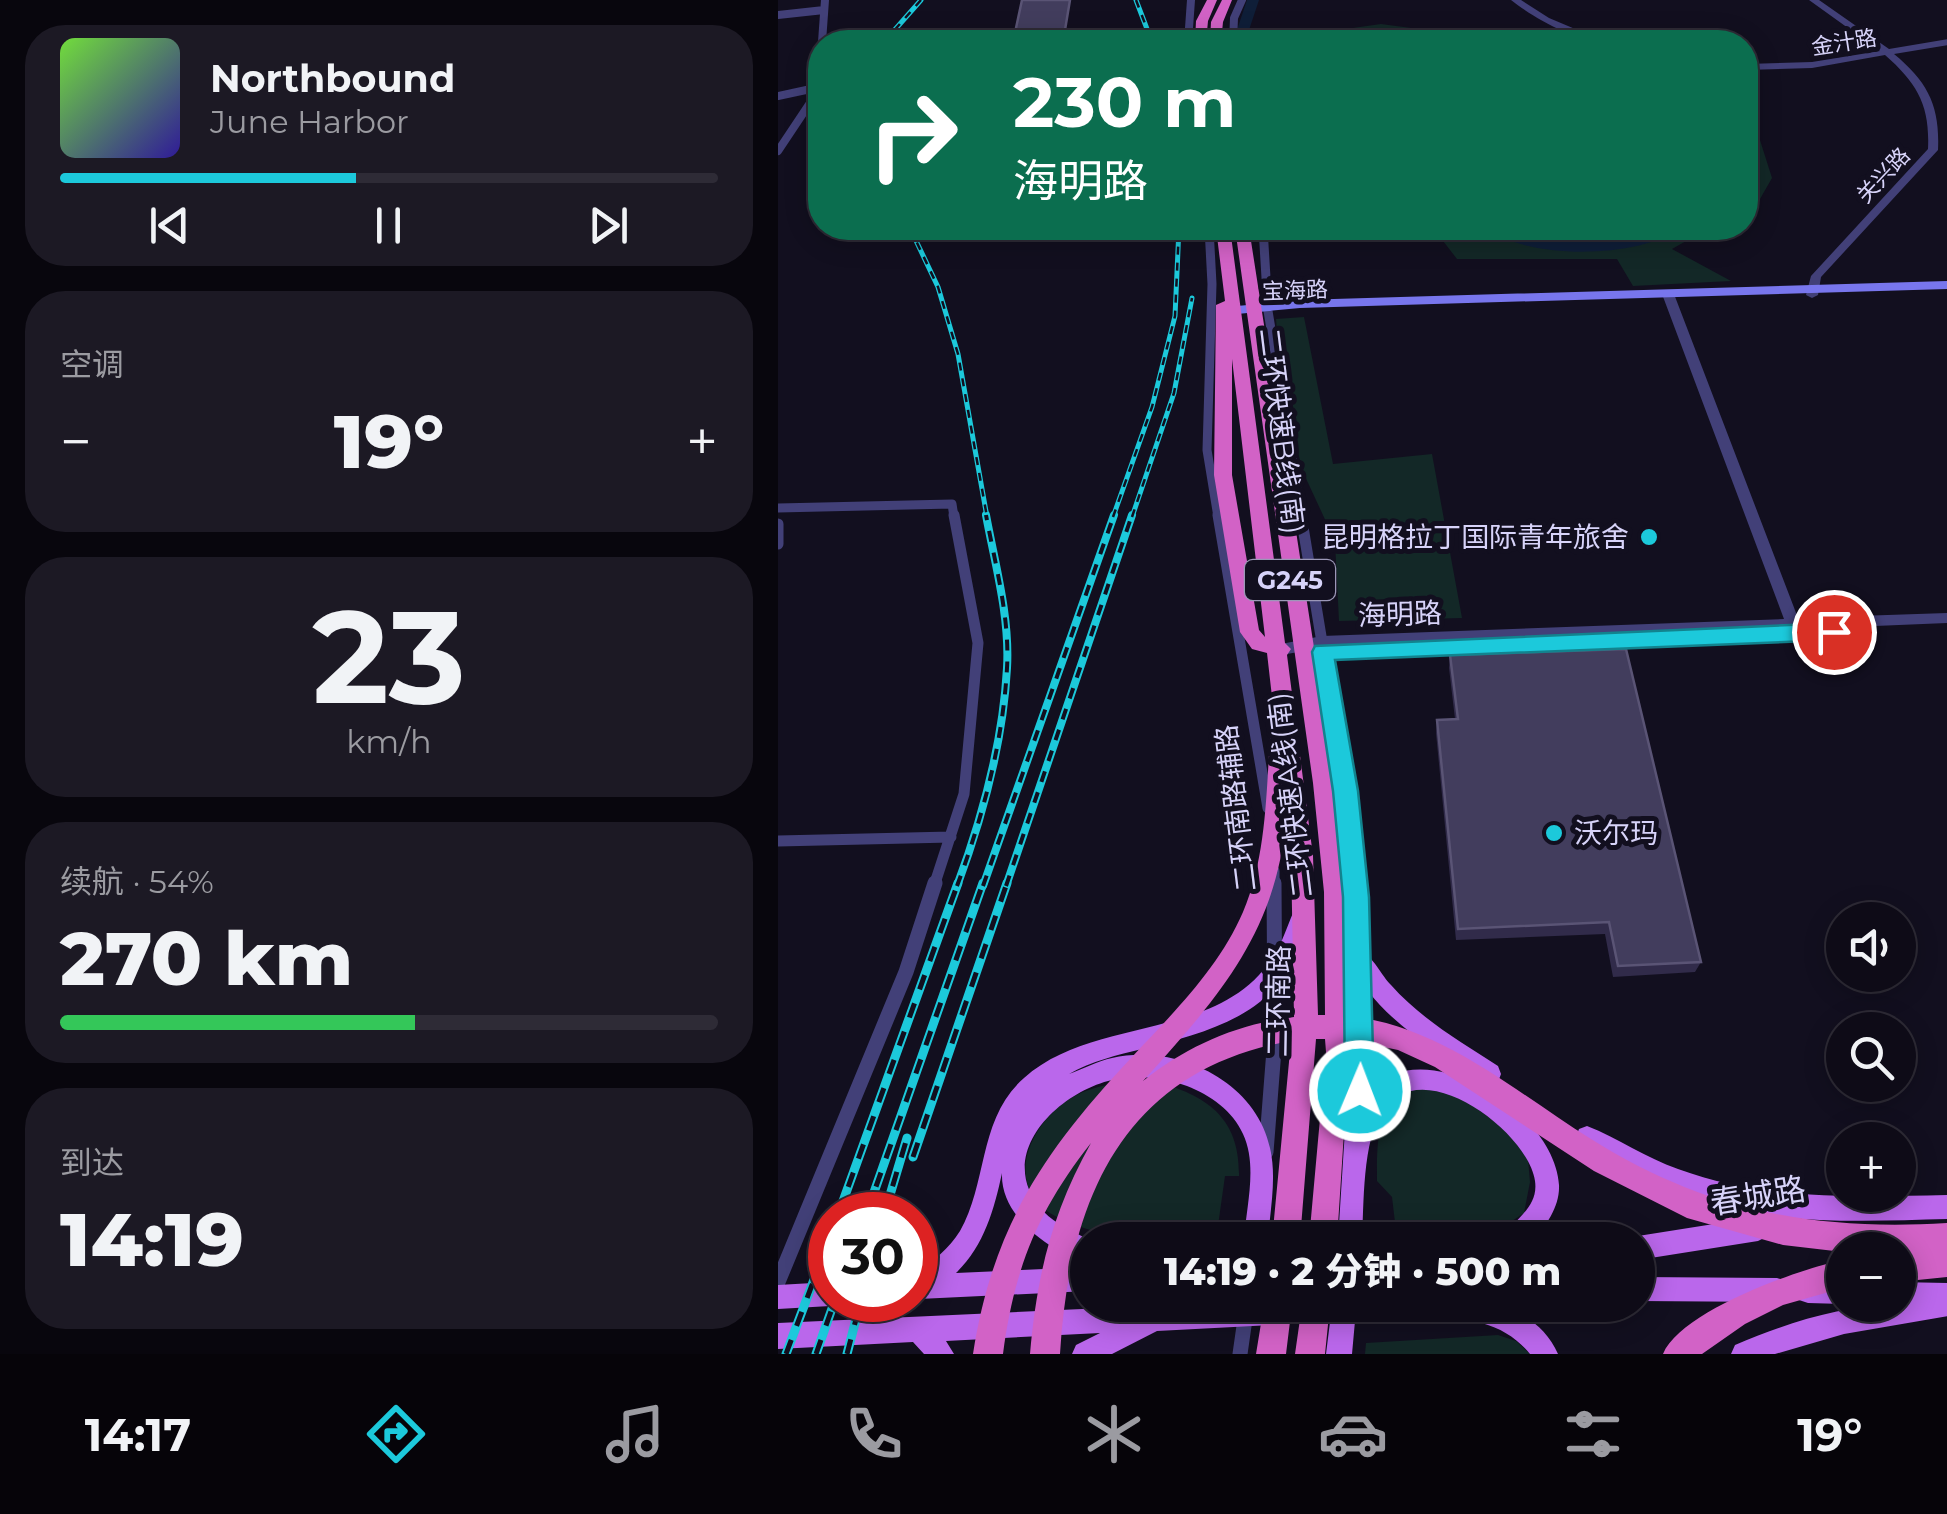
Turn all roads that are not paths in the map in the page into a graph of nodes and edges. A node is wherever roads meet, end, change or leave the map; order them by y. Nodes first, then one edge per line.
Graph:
1 (825, 0) edge
2 (1194, 0) edge
3 (1212, 0) edge
4 (1226, 0) edge
5 (1239, 0) edge
6 (1515, 0) edge
7 (1813, 0) edge
8 (824, 10) junction
9 (778, 15) edge
10 (823, 30) edge
11 (1193, 30) edge
12 (1199, 30) edge
13 (1220, 30) edge
14 (1224, 30) edge
15 (1571, 30) edge
16 (1948, 42) edge
17 (1888, 53) junction
18 (1758, 66) edge
19 (808, 90) edge
20 (778, 96) edge
21 (808, 106) edge
22 (778, 151) edge
23 (1225, 240) edge
24 (1227, 240) edge
25 (1229, 240) edge
26 (1229, 240) edge
27 (1231, 240) edge
28 (1258, 240) edge
29 (1948, 288) edge
30 (1812, 292) junction
31 (1670, 297) junction
32 (1255, 309) junction
33 (1211, 312) junction
34 (778, 508) edge
35 (778, 524) edge
36 (778, 544) edge
37 (1948, 618) edge
38 (1795, 628) junction
39 (1948, 628) edge
40 (1322, 647) junction
41 (1242, 650) junction
42 (1290, 652) junction
43 (950, 838) junction
44 (778, 841) edge
45 (1306, 855) junction
46 (1360, 961) junction
47 (1276, 971) junction
48 (1333, 977) junction
49 (1357, 1153) junction
50 (1948, 1207) edge
51 (1257, 1222) edge
52 (1257, 1222) edge
53 (1291, 1222) edge
54 (1291, 1222) edge
55 (1320, 1222) edge
56 (1320, 1222) edge
57 (1352, 1222) edge
58 (1531, 1222) edge
59 (1948, 1237) edge
60 (1070, 1243) edge
61 (1655, 1245) edge
62 (1948, 1263) edge
63 (1916, 1266) edge
64 (938, 1271) edge
65 (1826, 1278) edge
66 (1070, 1279) edge
67 (778, 1282) edge
68 (938, 1287) edge
69 (1655, 1289) edge
70 (1826, 1292) edge
71 (1916, 1294) edge
72 (808, 1295) edge
73 (1948, 1295) edge
74 (778, 1297) edge
75 (1948, 1304) edge
76 (1070, 1322) edge
77 (1156, 1322) edge
78 (1244, 1322) edge
79 (1277, 1322) edge
80 (1311, 1322) edge
81 (1342, 1322) edge
82 (1511, 1322) edge
83 (918, 1330) junction
84 (778, 1336) edge
85 (941, 1354) edge
86 (988, 1354) edge
87 (1046, 1354) edge
88 (1085, 1354) edge
89 (1240, 1354) edge
90 (1275, 1354) edge
91 (1307, 1354) edge
92 (1339, 1354) edge
93 (1545, 1354) edge
94 (1678, 1354) edge
95 (1744, 1354) edge

1 - 8 street
2 - 11 highway
3 - 12 highway
4 - 13 highway
5 - 14 highway
6 - 15 street
7 - 17 street, 关兴路
8 - 9 street
8 - 10 street
16 - 17 street, 金汁路
17 - 18 street, 金汁路
17 - 30 street, 关兴路
19 - 20 street
21 - 22 street
23 - 33 street, 二环南路辅路
24 - 42 highway
25 - 42 highway, 二环快速B线(南)
26 - 55 highway, 二环快速A线(南)
27 - 32 main road, 二环南路 / G245
28 - 32 highway
29 - 30 main road, 宝海路
30 - 31 main road, 宝海路
31 - 32 main road, 宝海路
31 - 38 street
32 - 33 street
32 - 40 street
32 - 42 main road, 二环南路 / G245
33 - 41 street, 二环南路辅路
34 - 43 street
35 - 36 street
37 - 38 street, 海明路
38 - 39 street, 海明路
38 - 40 street, 海明路
40 - 42 street, 海明路
40 - 46 street
41 - 42 street
41 - 47 street, 二环南路辅路
42 - 45 main road, 二环南路 / G245
42 - 48 main road, 二环南路 / G245
42 - 53 highway, 二环快速B线(南)
42 - 86 highway
43 - 44 street
43 - 67 street
45 - 47 main road
45 - 54 main road, 二环南路 / G245
46 - 49 street
46 - 50 main road
47 - 51 street, 二环南路辅路
47 - 64 main road
48 - 49 main road
48 - 56 main road, 二环南路 / G245
49 - 57 main road
49 - 58 main road
50 - 61 main road, 春城路
52 - 60 main road
59 - 87 highway
62 - 63 highway
65 - 94 highway
66 - 68 main road
69 - 70 main road
71 - 73 main road
72 - 74 main road
75 - 95 main road
76 - 83 main road
77 - 88 main road
78 - 89 street
79 - 90 highway
80 - 91 highway
81 - 92 main road
82 - 93 main road
83 - 84 main road
83 - 85 main road

